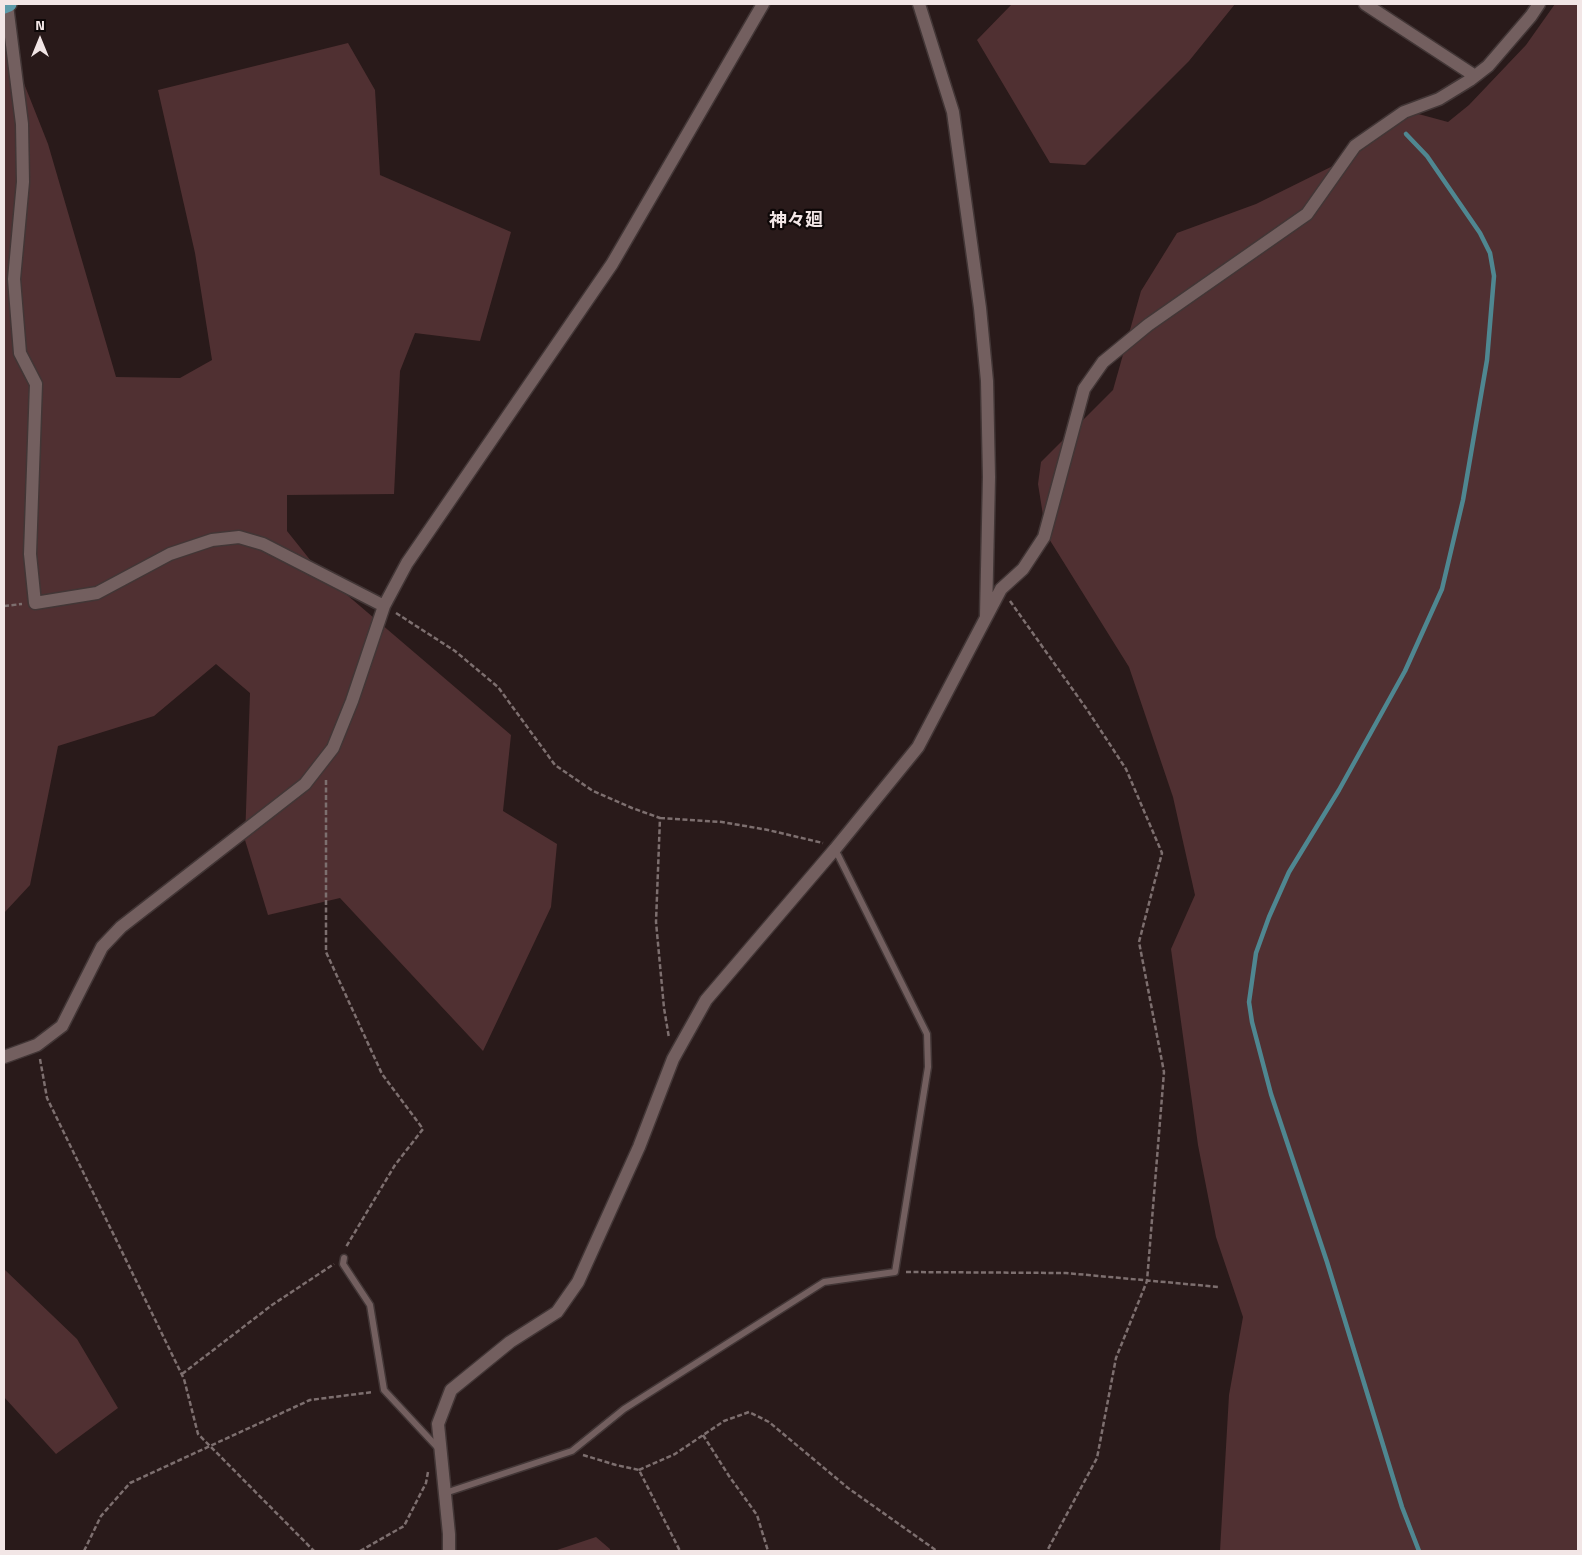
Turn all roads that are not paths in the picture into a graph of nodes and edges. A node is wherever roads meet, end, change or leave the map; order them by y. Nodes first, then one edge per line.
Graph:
1 (763, 4) edge
2 (919, 4) edge
3 (1365, 4) edge
4 (1539, 4) edge
5 (7, 5) edge
6 (1475, 76) junction
7 (384, 606) junction
8 (986, 618) junction
9 (835, 849) junction
10 (4, 1057) edge
11 (344, 1258) road end
12 (440, 1450) junction
13 (444, 1494) junction
14 (449, 1551) edge

1 - 7 street
2 - 8 street
3 - 6 street
4 - 6 street
5 - 7 street
6 - 8 street
7 - 10 street
8 - 9 street
9 - 12 street
9 - 13 lane
11 - 12 lane
12 - 13 street
13 - 14 street

